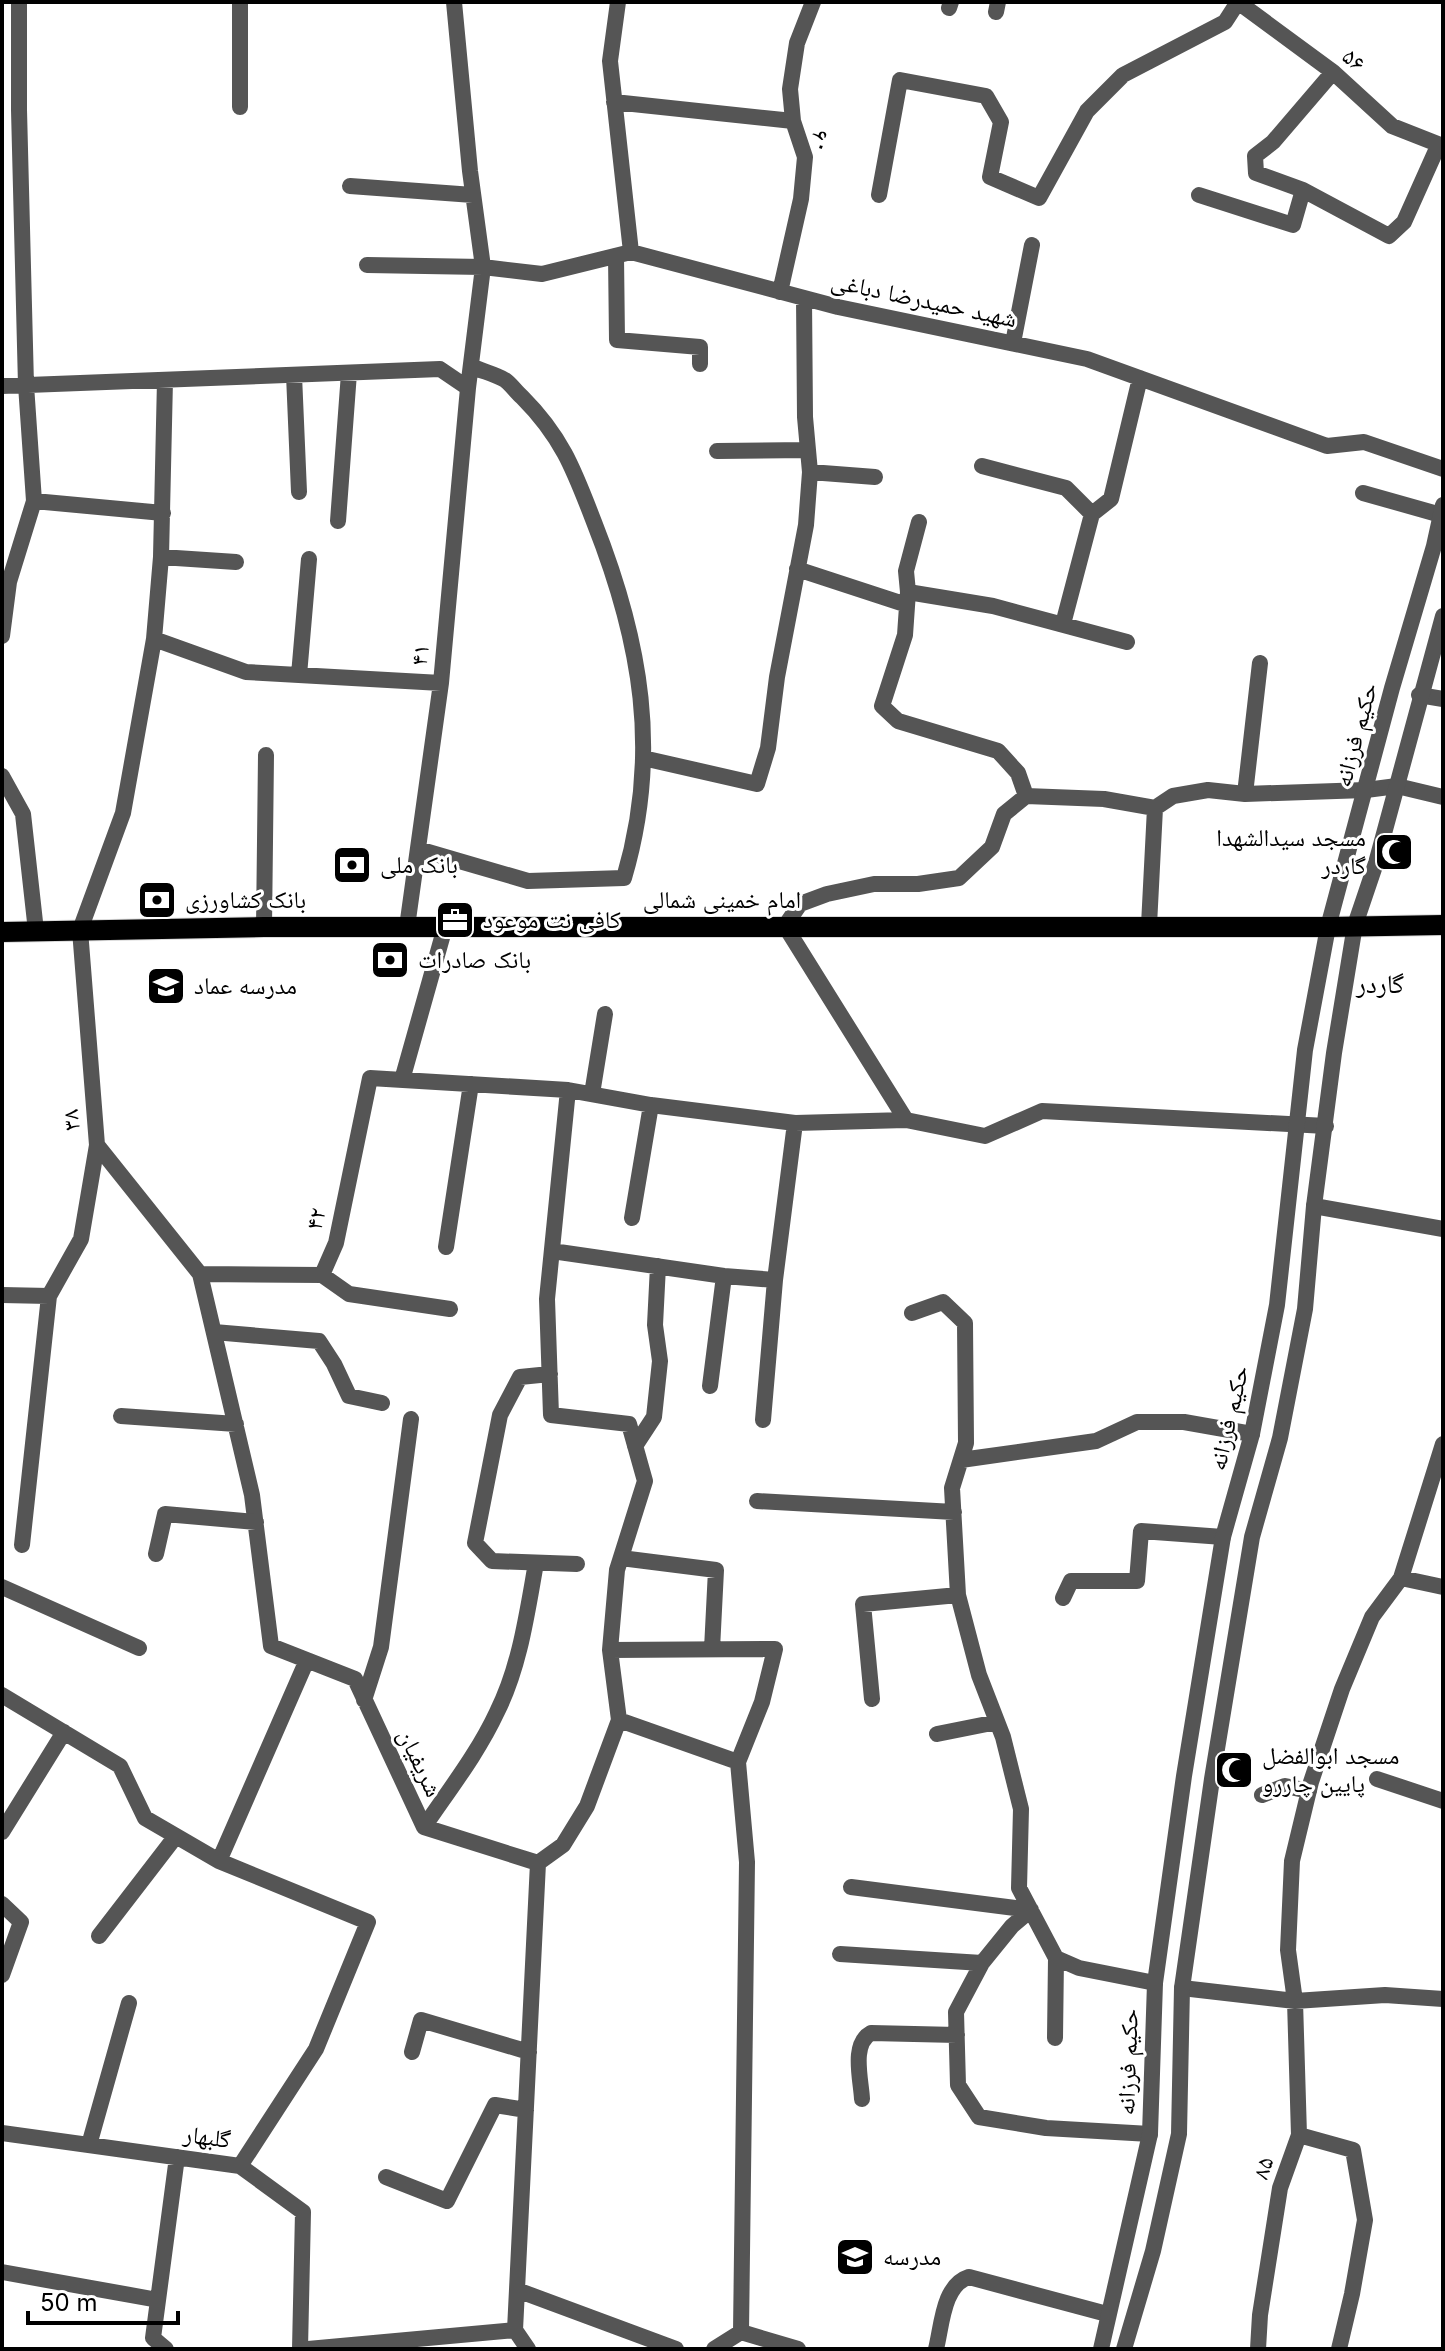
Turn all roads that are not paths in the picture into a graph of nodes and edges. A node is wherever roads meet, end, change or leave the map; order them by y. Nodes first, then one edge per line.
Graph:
1 (19, 2) edge
2 (240, 2) edge
3 (454, 2) edge
4 (618, 2) edge
5 (813, 2) edge
6 (1238, 2) edge
7 (1333, 72) junction
8 (614, 102) junction
9 (240, 107) dead end
10 (793, 121) junction
11 (1441, 146) edge
12 (350, 186) dead end
13 (1303, 190) junction
14 (473, 195) junction
15 (879, 195) dead end
16 (1199, 195) dead end
17 (1032, 245) dead end
18 (624, 254) junction
19 (367, 265) dead end
20 (483, 267) junction
21 (780, 292) junction
22 (804, 298) junction
23 (1013, 343) junction
24 (700, 364) dead end
25 (471, 366) junction
26 (349, 373) junction
27 (294, 375) junction
28 (1140, 378) junction
29 (165, 380) junction
30 (26, 385) junction
31 (2, 386) edge
32 (468, 388) junction
33 (808, 450) junction
34 (717, 451) dead end
35 (982, 466) dead end
36 (1443, 469) edge
37 (810, 472) junction
38 (875, 477) dead end
39 (299, 492) dead end
40 (1363, 493) dead end
41 (34, 501) junction
42 (1442, 510) edge
43 (163, 513) junction
44 (1092, 514) junction
45 (338, 521) dead end
46 (919, 522) dead end
47 (161, 557) junction
48 (309, 559) dead end
49 (236, 562) dead end
50 (797, 569) junction
51 (908, 599) junction
52 (1443, 616) edge
53 (1063, 624) junction
54 (2, 636) edge
55 (154, 639) junction
56 (1127, 642) dead end
57 (1260, 663) dead end
58 (299, 675) junction
59 (441, 683) junction
60 (1419, 695) junction
61 (1443, 699) edge
62 (266, 755) dead end
63 (643, 758) junction
64 (2, 776) edge
65 (1397, 786) junction
66 (1366, 790) junction
67 (1245, 794) junction
68 (1026, 796) junction
69 (1443, 797) edge
70 (1155, 808) junction
71 (418, 849) junction
72 (1149, 925) junction
73 (1355, 925) junction
74 (1443, 925) edge
75 (785, 926) junction
76 (264, 927) junction
77 (407, 927) junction
78 (445, 927) junction
79 (1328, 927) junction
80 (80, 930) junction
81 (36, 931) junction
82 (2, 932) edge
83 (605, 1014) dead end
84 (402, 1080) junction
85 (471, 1084) junction
86 (568, 1090) junction
87 (592, 1094) junction
88 (651, 1105) junction
89 (906, 1120) junction
90 (795, 1123) junction
91 (1298, 1126) junction
92 (1326, 1126) junction
93 (97, 1145) junction
94 (1314, 1206) junction
95 (632, 1218) dead end
96 (1443, 1229) edge
97 (446, 1247) dead end
98 (552, 1251) junction
99 (658, 1266) junction
100 (200, 1274) junction
101 (322, 1275) junction
102 (724, 1276) junction
103 (775, 1280) junction
104 (2, 1295) edge
105 (49, 1296) junction
106 (450, 1309) dead end
107 (912, 1313) dead end
108 (214, 1332) junction
109 (550, 1374) junction
110 (710, 1386) dead end
111 (382, 1403) dead end
112 (121, 1416) dead end
113 (411, 1419) dead end
114 (763, 1420) dead end
115 (236, 1424) junction
116 (1252, 1434) junction
117 (1443, 1444) edge
118 (635, 1446) junction
119 (961, 1460) junction
120 (757, 1501) dead end
121 (954, 1512) junction
122 (256, 1522) junction
123 (1223, 1537) junction
124 (22, 1545) dead end
125 (156, 1554) dead end
126 (621, 1558) junction
127 (536, 1563) junction
128 (577, 1564) dead end
129 (1401, 1578) junction
130 (2, 1587) edge
131 (1443, 1587) edge
132 (958, 1595) junction
133 (1063, 1598) dead end
134 (139, 1648) dead end
135 (712, 1649) junction
136 (610, 1650) junction
137 (307, 1660) junction
138 (2, 1695) edge
139 (872, 1699) dead end
140 (364, 1700) junction
141 (619, 1720) junction
142 (997, 1722) junction
143 (64, 1732) junction
144 (937, 1734) dead end
145 (738, 1762) junction
146 (1377, 1779) dead end
147 (1309, 1791) junction
148 (1262, 1795) dead end
149 (1443, 1801) edge
150 (424, 1827) junction
151 (2, 1832) edge
152 (176, 1836) junction
153 (219, 1861) junction
154 (538, 1863) junction
155 (851, 1887) dead end
156 (2, 1904) edge
157 (1031, 1910) junction
158 (99, 1936) dead end
159 (840, 1954) dead end
160 (1056, 1958) junction
161 (982, 1963) junction
162 (2, 1975) edge
163 (1155, 1983) junction
164 (1182, 1988) junction
165 (1443, 1999) edge
166 (1295, 2001) junction
167 (129, 2003) dead end
168 (957, 2035) junction
169 (1055, 2038) dead end
170 (412, 2052) dead end
171 (529, 2052) junction
172 (862, 2099) dead end
173 (526, 2110) junction
174 (2, 2133) edge
175 (1150, 2134) junction
176 (1299, 2135) junction
177 (89, 2145) junction
178 (177, 2157) junction
179 (240, 2166) junction
180 (386, 2177) dead end
181 (1125, 2245) junction
182 (1153, 2251) junction
183 (2, 2272) edge
184 (517, 2290) junction
185 (158, 2300) junction
186 (1107, 2314) junction
187 (515, 2330) junction
188 (741, 2332) junction
189 (164, 2348) edge
190 (300, 2349) edge
191 (308, 2349) edge
192 (528, 2349) edge
193 (676, 2349) edge
194 (714, 2349) edge
195 (798, 2349) edge
196 (936, 2349) edge
197 (1101, 2349) edge
198 (1124, 2349) edge
199 (1258, 2349) edge
200 (1339, 2349) edge

1 - 30 street
2 - 9 street
3 - 14 street, ۴۱
4 - 8 street
5 - 10 street, ۶۰
6 - 7 street, ۵۶
6 - 15 street
7 - 11 street, ۵۶
7 - 13 street
8 - 10 street
8 - 18 street
10 - 21 street, ۶۰
11 - 13 street
12 - 14 street
13 - 16 street
14 - 20 street, ۴۱
17 - 23 street
18 - 20 street
18 - 21 street, شهید حمیدرضا دباغی
18 - 24 street
19 - 20 street
20 - 25 street, ۴۱
21 - 22 street, شهید حمیدرضا دباغی
22 - 23 street, شهید حمیدرضا دباغی
22 - 33 street
23 - 28 street, شهید حمیدرضا دباغی
25 - 32 street, ۴۱
25 - 63 street
26 - 27 street
26 - 32 street
26 - 45 street
27 - 29 street
27 - 39 street
28 - 36 street, شهید حمیدرضا دباغی
28 - 44 street
29 - 30 street
29 - 43 street
30 - 31 street
30 - 41 street
32 - 59 street, ۴۱
33 - 34 street
33 - 37 street
35 - 44 street
37 - 38 street
37 - 50 street
40 - 42 street
41 - 43 street
41 - 54 street
42 - 66 street, حکیم فرزانه
43 - 47 street
44 - 53 street
46 - 51 street
47 - 49 street
47 - 55 street
48 - 58 street
50 - 51 street
50 - 63 street
51 - 53 street
51 - 68 street
52 - 60 street
53 - 56 street
55 - 58 street
55 - 80 street
57 - 67 street
58 - 59 street
59 - 71 street, ۴۱
60 - 61 street
60 - 65 street
62 - 76 street
63 - 71 street
64 - 81 street
65 - 66 street
65 - 69 street
65 - 73 street
66 - 67 street
66 - 79 street, حکیم فرزانه
67 - 70 street
68 - 70 street
68 - 75 street
70 - 72 street
71 - 77 street, ۴۱
72 - 75 main road, امام خمینی شمالی
72 - 79 main road, امام خمینی شمالی
73 - 74 main road, امام خمینی شمالی
73 - 79 main road, امام خمینی شمالی
73 - 92 street
75 - 78 main road, امام خمینی شمالی
75 - 89 street
76 - 77 main road, امام خمینی شمالی
76 - 80 main road, امام خمینی شمالی
77 - 78 main road, امام خمینی شمالی
78 - 84 street
79 - 91 street, حکیم فرزانه
80 - 81 main road, امام خمینی شمالی
80 - 93 street, ۳۸
81 - 82 main road, امام خمینی شمالی
83 - 87 street
84 - 85 street
84 - 101 street, ۴۲
85 - 86 street
85 - 97 street
86 - 87 street
86 - 98 street
87 - 88 street
88 - 90 street
88 - 95 street
89 - 90 street
89 - 91 street
90 - 103 street
91 - 92 street
91 - 116 street, حکیم فرزانه
92 - 94 street
93 - 100 street
93 - 105 street, ۳۸
94 - 96 street
94 - 164 street
98 - 99 street
98 - 109 street
99 - 102 street
99 - 118 street
100 - 101 street
100 - 108 street, شریفیان
101 - 106 street
102 - 103 street
102 - 110 street
103 - 114 street
104 - 105 street
105 - 124 street
107 - 119 street
108 - 111 street
108 - 115 street, شریفیان
109 - 118 street
109 - 127 street
112 - 115 street
113 - 140 street
115 - 122 street, شریفیان
116 - 119 street
116 - 123 street, حکیم فرزانه
117 - 129 street, ۸۵
118 - 126 street
119 - 121 street
120 - 121 street
121 - 132 street
122 - 125 street
122 - 137 street, شریفیان
123 - 133 street
123 - 163 street, حکیم فرزانه
126 - 135 street
126 - 136 street
127 - 128 street
127 - 150 street
129 - 131 street
129 - 147 street, ۸۵
130 - 134 street
132 - 139 street
132 - 142 street
135 - 136 street
135 - 145 street
136 - 141 street
137 - 140 street, شریفیان
137 - 153 street
138 - 143 street
140 - 150 street, شریفیان
141 - 145 street
141 - 154 street
142 - 144 street
142 - 157 street
143 - 151 street
143 - 152 street
145 - 188 street
146 - 149 street
147 - 148 street
147 - 166 street, ۸۵
150 - 154 street, شریفیان
152 - 153 street
152 - 158 street
153 - 179 street
154 - 171 street
155 - 157 street
156 - 162 street
157 - 160 street
157 - 161 street
159 - 161 street
160 - 163 street
160 - 169 street
161 - 168 street
163 - 164 street
163 - 175 street, حکیم فرزانه
164 - 166 street
164 - 182 street
165 - 166 street
166 - 176 street, ۸۵
167 - 177 street
168 - 172 street
168 - 175 street
170 - 171 street
171 - 173 street
173 - 180 street
173 - 184 street
174 - 177 street, گلبهار
175 - 181 street, حکیم فرزانه
176 - 199 street, ۸۵
176 - 200 street
177 - 178 street, گلبهار
178 - 179 street, گلبهار
178 - 185 street
179 - 190 street, گلبهار
181 - 182 street
181 - 186 street, حکیم فرزانه
182 - 198 street
183 - 185 street
184 - 187 street
184 - 193 street
185 - 189 street
186 - 196 street
186 - 197 street, حکیم فرزانه
187 - 191 street
187 - 192 street
188 - 194 street
188 - 195 street

